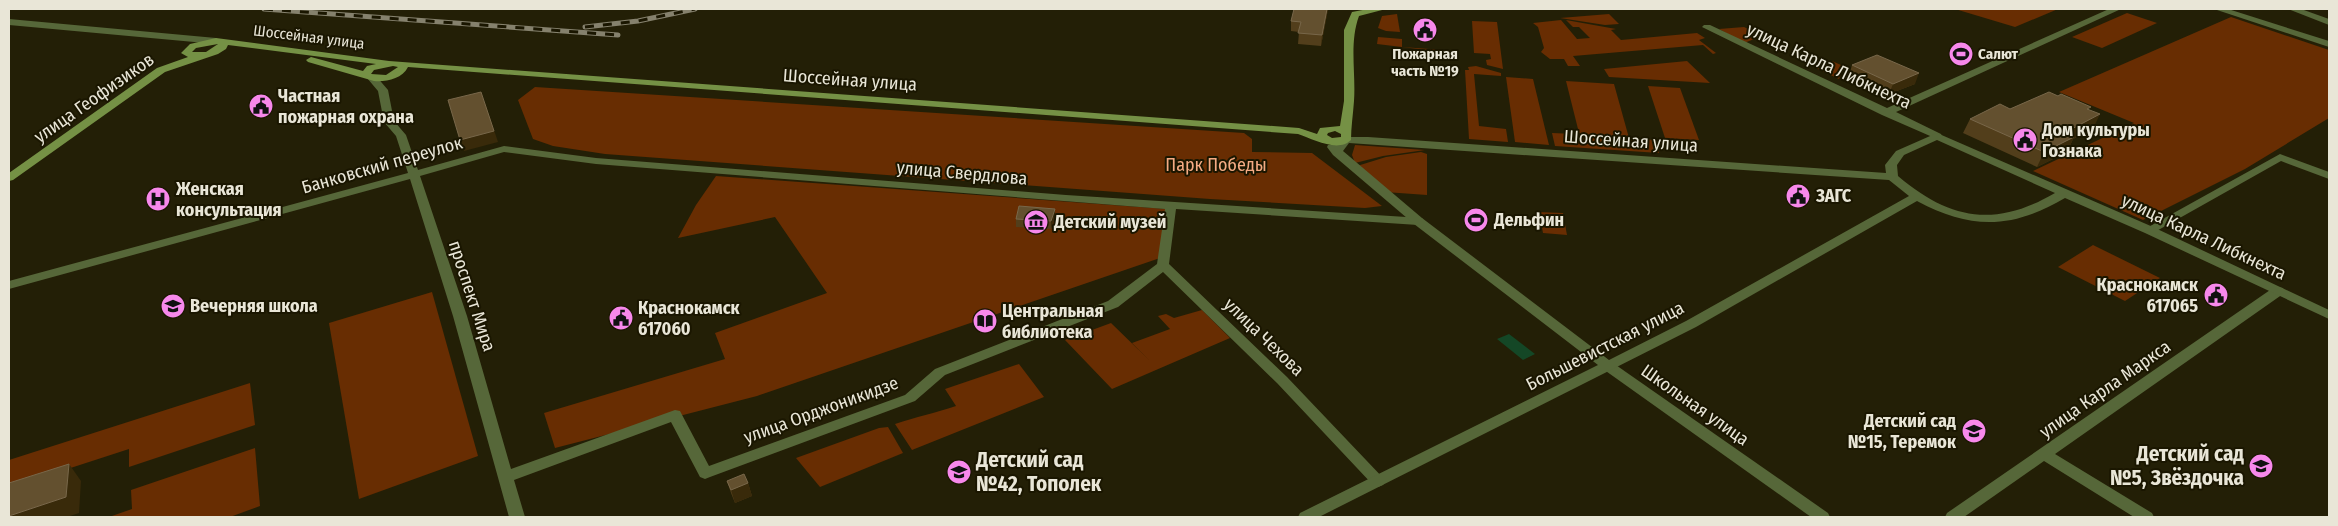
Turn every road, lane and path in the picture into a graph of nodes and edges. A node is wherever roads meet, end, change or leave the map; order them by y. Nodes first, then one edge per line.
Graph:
1 (1381, 9) edge
2 (2116, 9) edge
3 (2219, 9) edge
4 (2293, 9) edge
5 (1355, 11) edge
6 (9, 22) edge
7 (2329, 22) edge
8 (1707, 27) dead end
9 (158, 36) junction
10 (218, 41) junction
11 (2329, 44) edge
12 (186, 50) junction
13 (206, 54) junction
14 (396, 63) junction
15 (426, 66) junction
16 (161, 70) junction
17 (396, 74) junction
18 (369, 77) junction
19 (383, 90) junction
20 (1886, 113) junction
21 (1345, 119) junction
22 (1326, 134) junction
23 (1346, 136) junction
24 (1936, 136) junction
25 (504, 149) joint
26 (1337, 153) junction
27 (413, 175) junction
28 (2328, 175) edge
29 (9, 178) edge
30 (1892, 178) junction
31 (2064, 193) junction
32 (1915, 197) junction
33 (1171, 205) junction
34 (1418, 222) junction
35 (2149, 230) junction
36 (1163, 265) junction
37 (9, 285) edge
38 (2278, 291) junction
39 (2329, 315) edge
40 (1608, 366) junction
41 (2044, 454) junction
42 (505, 477) junction
43 (1378, 481) junction
44 (517, 517) edge
45 (1306, 517) edge
46 (1822, 517) edge
47 (1953, 517) edge
48 (2146, 517) edge

1 - 5 main road
2 - 20 street
3 - 11 street
4 - 7 street
5 - 21 main road
6 - 9 street, Шоссейная улица
8 - 20 street, улица Карла Либкнехта
9 - 10 street, Шоссейная улица
9 - 12 street, Шоссейная улица
10 - 12 main road
10 - 13 main road
10 - 14 main road, Шоссейная улица
12 - 13 main road
12 - 16 main road
13 - 16 main road, улица Геофизиков
13 - 18 main road, Шоссейная улица
14 - 15 main road, Шоссейная улица
14 - 17 main road
14 - 18 main road
15 - 17 main road
15 - 22 main road, Шоссейная улица
16 - 29 main road, улица Геофизиков
17 - 18 main road
17 - 19 street
18 - 19 street
19 - 27 street, проспект Мира
20 - 24 street, улица Карла Либкнехта
21 - 22 main road
21 - 23 main road
22 - 23 main road, Шоссейная улица
22 - 26 street, Школьная улица
23 - 26 street
23 - 30 street, Шоссейная улица
24 - 30 street
24 - 31 street, улица Карла Либкнехта
25 - 27 street, Банковский переулок
25 - 33 street, улица Свердлова
26 - 34 street, Школьная улица
27 - 37 street, Банковский переулок
27 - 42 street, проспект Мира
28 - 35 street
30 - 32 street
31 - 32 street
31 - 35 street, улица Карла Либкнехта
32 - 40 street, Большевистская улица
33 - 34 street, улица Свердлова
33 - 36 street
34 - 40 street, Школьная улица
35 - 38 street, улица Карла Либкнехта
36 - 42 street, улица Орджоникидзе
36 - 43 street, улица Чехова
38 - 39 street, улица Карла Либкнехта
38 - 41 street, улица Карла Маркса
40 - 43 street, Большевистская улица
40 - 46 street, Школьная улица
41 - 47 street, улица Карла Маркса
41 - 48 street
42 - 44 street, проспект Мира
43 - 45 street, Большевистская улица

